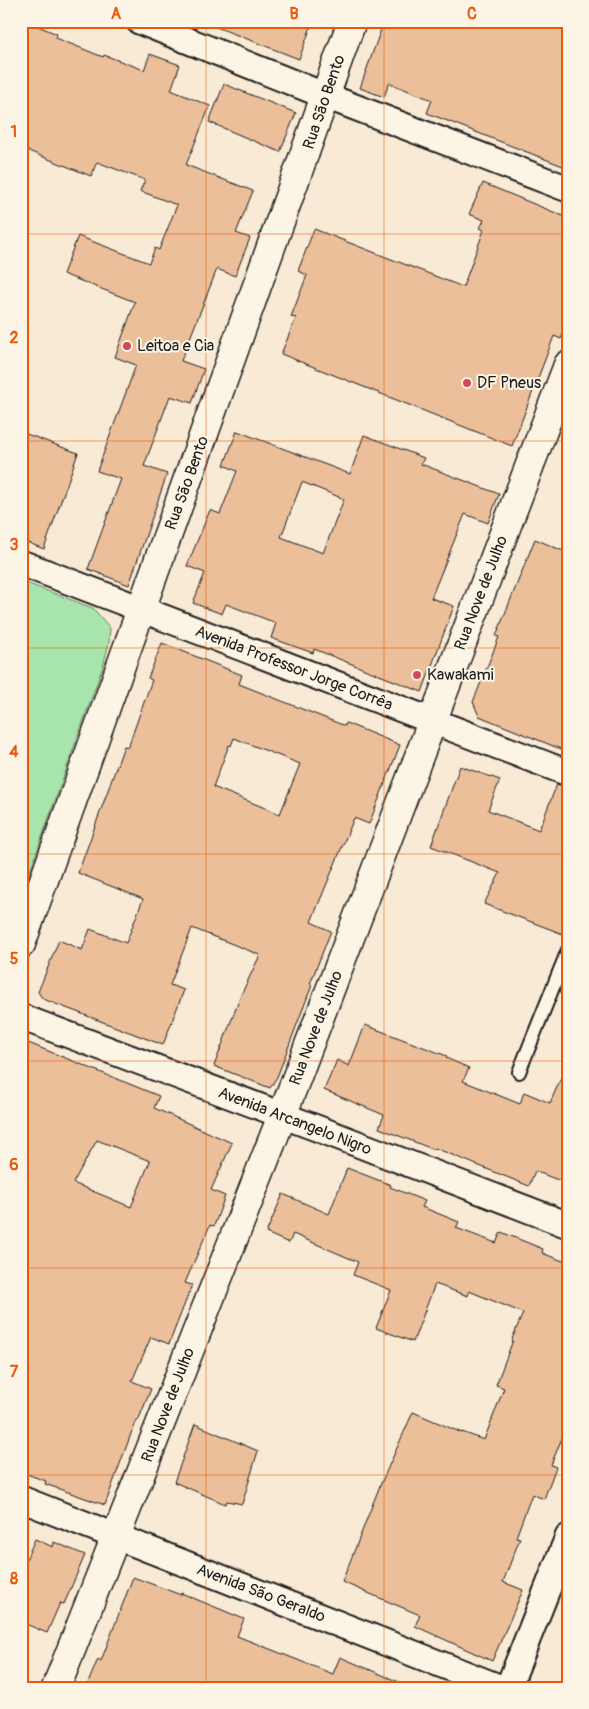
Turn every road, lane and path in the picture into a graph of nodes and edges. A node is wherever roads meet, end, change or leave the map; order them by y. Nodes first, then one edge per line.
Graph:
1 (139, 21) edge
2 (352, 21) edge
3 (326, 96) junction
4 (568, 189) edge
5 (568, 365) edge
6 (21, 563) edge
7 (141, 610) junction
8 (434, 721) junction
9 (568, 773) edge
10 (21, 944) edge
11 (568, 950) edge
12 (21, 1018) edge
13 (519, 1072) dead end
14 (282, 1116) junction
15 (568, 1225) edge
16 (21, 1499) edge
17 (117, 1536) junction
18 (568, 1537) edge
19 (56, 1688) edge
20 (501, 1688) edge
21 (508, 1688) edge

1 - 3 street
2 - 3 street, Rua São Bento
3 - 4 street
3 - 7 street, Rua São Bento
5 - 8 street, Rua Nove de Julho
6 - 7 street, Avenida Professor Jorge Corrêa
7 - 8 street, Avenida Professor Jorge Corrêa
7 - 10 street, Rua São Bento
8 - 9 street, Avenida Professor Jorge Corrêa
8 - 14 street, Rua Nove de Julho
11 - 13 lane
12 - 14 street, Avenida Arcangelo Nigro
14 - 15 street, Avenida Arcangelo Nigro
14 - 17 street, Rua Nove de Julho
16 - 17 street, Avenida São Geraldo
17 - 19 street, Rua Nove de Julho
17 - 20 street, Avenida São Geraldo
18 - 21 street

